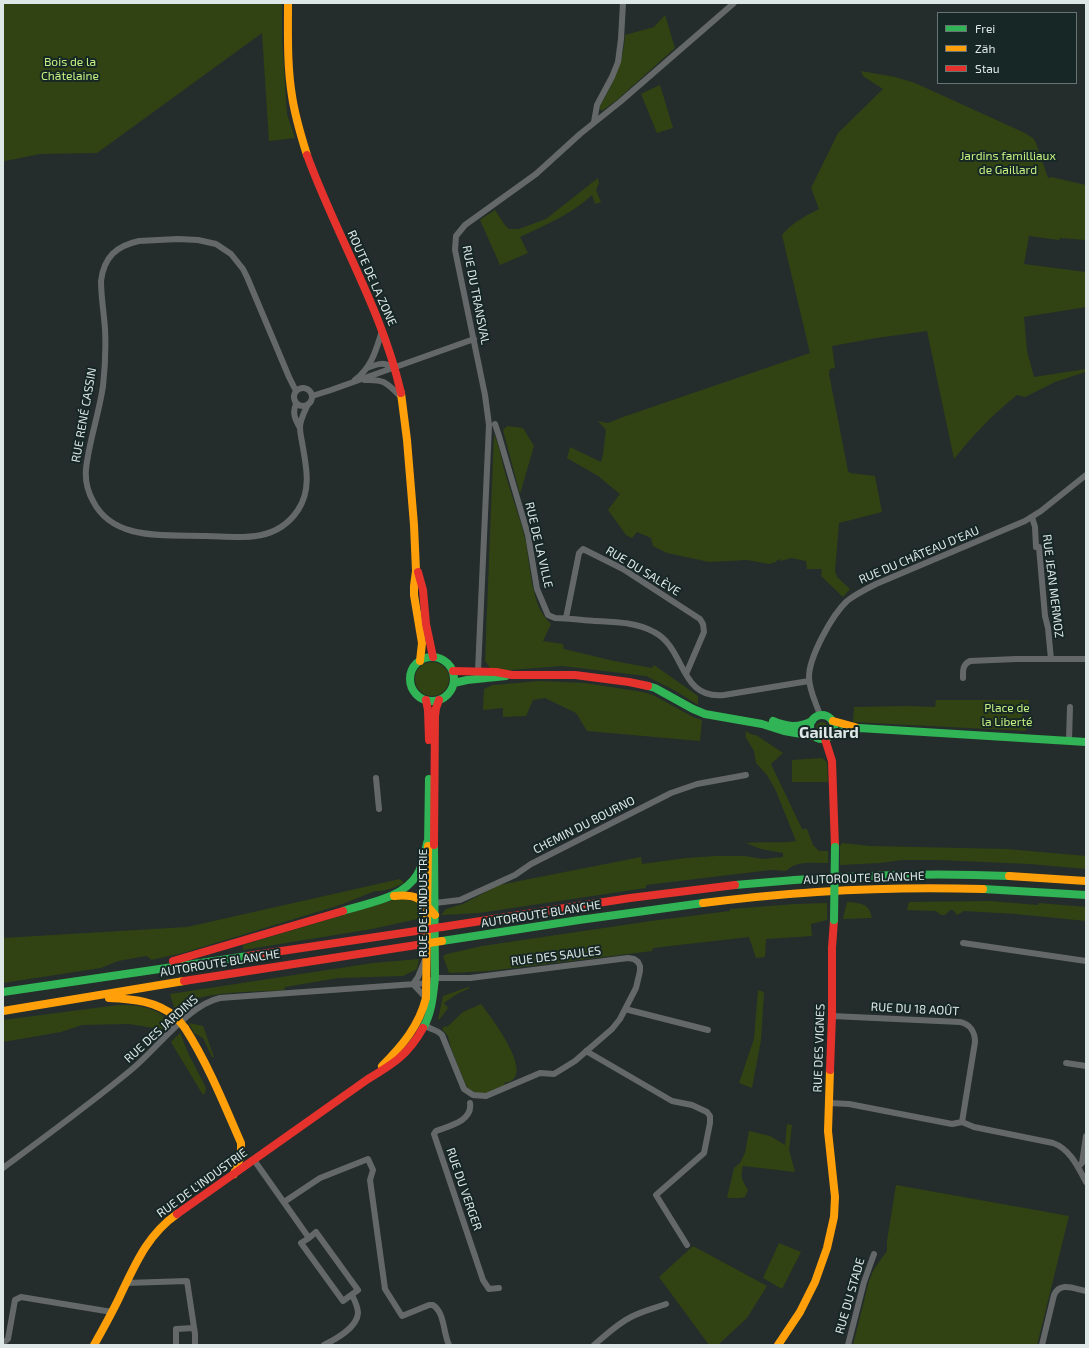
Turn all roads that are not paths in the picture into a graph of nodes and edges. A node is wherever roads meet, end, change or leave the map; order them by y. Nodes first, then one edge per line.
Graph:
1 (288, 3) edge
2 (623, 3) edge
3 (734, 3) edge
4 (594, 122) junction
5 (382, 331) junction
6 (474, 339) junction
7 (367, 368) junction
8 (395, 368) junction
9 (357, 381) junction
10 (351, 383) junction
11 (296, 391) junction
12 (312, 396) junction
13 (402, 398) junction
14 (296, 404) junction
15 (308, 404) junction
16 (495, 424) dead end
17 (300, 428) junction
18 (1086, 475) edge
19 (1032, 517) junction
20 (416, 568) junction
21 (566, 618) junction
22 (433, 657) junction
23 (1086, 659) edge
24 (1051, 660) junction
25 (420, 661) junction
26 (453, 671) junction
27 (478, 672) junction
28 (686, 674) junction
29 (512, 675) junction
30 (963, 678) dead end
31 (810, 681) junction
32 (454, 683) junction
33 (426, 700) junction
34 (439, 700) junction
35 (1070, 707) dead end
36 (722, 716) junction
37 (820, 716) junction
38 (812, 721) junction
39 (833, 721) junction
40 (859, 728) junction
41 (833, 733) junction
42 (813, 736) junction
43 (825, 739) junction
44 (1069, 740) junction
45 (1086, 742) edge
46 (746, 775) dead end
47 (376, 778) dead end
48 (379, 809) dead end
49 (427, 843) junction
50 (1086, 881) edge
51 (1086, 894) edge
52 (388, 897) junction
53 (431, 904) junction
54 (963, 943) dead end
55 (427, 953) junction
56 (1086, 961) edge
57 (117, 975) junction
58 (432, 981) junction
59 (413, 984) junction
60 (3, 992) edge
61 (87, 998) junction
62 (426, 998) junction
63 (625, 1009) junction
64 (3, 1011) edge
65 (832, 1016) junction
66 (420, 1017) junction
67 (428, 1027) junction
68 (708, 1030) dead end
69 (586, 1051) junction
70 (1066, 1063) dead end
71 (1086, 1066) edge
72 (368, 1079) junction
73 (464, 1088) junction
74 (486, 1096) junction
75 (470, 1103) junction
76 (829, 1103) junction
77 (962, 1122) junction
78 (1086, 1136) edge
79 (254, 1160) junction
80 (1084, 1161) edge
81 (1078, 1167) junction
82 (3, 1168) edge
83 (234, 1174) junction
84 (1086, 1182) edge
85 (284, 1202) junction
86 (309, 1238) junction
87 (687, 1245) dead end
88 (874, 1254) dead end
89 (126, 1283) junction
90 (499, 1288) dead end
91 (1086, 1291) edge
92 (352, 1295) junction
93 (666, 1304) dead end
94 (112, 1312) junction
95 (194, 1328) junction
96 (3, 1343) edge
97 (94, 1345) edge
98 (176, 1345) edge
99 (195, 1345) edge
100 (324, 1345) edge
101 (449, 1345) edge
102 (594, 1345) edge
103 (778, 1345) edge
104 (848, 1345) edge
105 (1042, 1345) edge

1 - 5 main road, ROUTE DE LA ZONE
2 - 4 street
3 - 4 street, RUE DU TRANSVAL
4 - 6 street, RUE DU TRANSVAL
5 - 7 street
5 - 8 main road, ROUTE DE LA ZONE
6 - 8 street
6 - 27 street, RUE DU TRANSVAL
7 - 8 street
7 - 10 street
8 - 9 street
8 - 13 main road, ROUTE DE LA ZONE
9 - 10 street
9 - 13 street
10 - 12 street
11 - 12 street
11 - 14 street, RUE RENÉ CASSIN
11 - 17 street, RUE RENÉ CASSIN
12 - 15 street, RUE RENÉ CASSIN
13 - 20 main road, ROUTE DE LA ZONE
14 - 15 street
14 - 17 street, RUE RENÉ CASSIN
15 - 17 street, RUE RENÉ CASSIN
16 - 21 street, RUE DE LA VILLE
18 - 19 street, RUE DU CHÂTEAU D'EAU
19 - 24 street, RUE JEAN MERMOZ
19 - 31 street, RUE DU CHÂTEAU D'EAU
20 - 22 main road, ROUTE DE LA ZONE
20 - 25 main road, ROUTE DE LA ZONE
21 - 28 street, RUE DE LA VILLE
21 - 28 street, RUE DU SALÈVE
22 - 25 main road
22 - 26 main road
23 - 24 street
24 - 30 street
25 - 33 main road
26 - 27 main road
26 - 32 main road
27 - 29 main road
28 - 31 street, RUE DE LA VILLE
29 - 32 main road
29 - 36 main road
31 - 37 street, RUE DU CHÂTEAU D'EAU
32 - 34 main road
33 - 34 main road
33 - 49 main road, RUE DE L'INDUSTRIE
34 - 53 main road, RUE DE L'INDUSTRIE
35 - 44 street
36 - 38 main road
36 - 42 main road
37 - 38 main road
37 - 39 main road
38 - 42 main road
39 - 40 main road
39 - 41 main road
40 - 41 main road
40 - 44 main road
41 - 43 main road
42 - 43 main road
43 - 65 main road, RUE DES VIGNES, bridge
44 - 45 main road
46 - 53 street, CHEMIN DU BOURNO
47 - 48 street
49 - 52 main road
49 - 53 main road, RUE DE L'INDUSTRIE
50 - 57 main road, AUTOROUTE BLANCHE, bridge
51 - 61 main road, AUTOROUTE BLANCHE, bridge
52 - 53 main road
52 - 57 main road
53 - 55 main road, RUE DE L'INDUSTRIE
53 - 58 main road, RUE DE L'INDUSTRIE
54 - 56 street
55 - 58 main road, RUE DE L'INDUSTRIE
55 - 59 street
57 - 60 main road, AUTOROUTE BLANCHE
58 - 59 street, RUE DES JARDINS
58 - 62 main road, RUE DE L'INDUSTRIE
58 - 63 street, RUE DES SAULES
58 - 67 main road, RUE DE L'INDUSTRIE
59 - 62 street
59 - 82 street, RUE DES JARDINS
61 - 64 main road, AUTOROUTE BLANCHE
61 - 83 main road, bridge
62 - 66 main road, RUE DE L'INDUSTRIE
63 - 68 street
63 - 69 street, RUE DES SAULES
65 - 76 main road, RUE DES VIGNES
65 - 77 street, RUE DU 18 AOÛT
66 - 67 street
66 - 72 main road, RUE DE L'INDUSTRIE
67 - 72 main road, RUE DE L'INDUSTRIE
67 - 73 street
69 - 74 street, RUE DES SAULES
69 - 87 street
70 - 71 street
72 - 79 main road, RUE DE L'INDUSTRIE
73 - 74 street
73 - 75 street
74 - 75 street
75 - 90 street, RUE DU VERGER
76 - 77 street
76 - 103 main road, RUE DES VIGNES
77 - 81 street
78 - 80 street
79 - 83 main road, RUE DE L'INDUSTRIE
79 - 85 street
80 - 81 street
81 - 84 street
83 - 89 main road, RUE DE L'INDUSTRIE
85 - 86 street
85 - 101 street
86 - 92 street
86 - 92 street
88 - 104 street, RUE DU STADE
89 - 94 main road, RUE DE L'INDUSTRIE
89 - 95 street
91 - 105 street
92 - 100 street
93 - 102 street
94 - 96 street
94 - 97 main road, RUE DE L'INDUSTRIE
95 - 98 street
95 - 99 street

